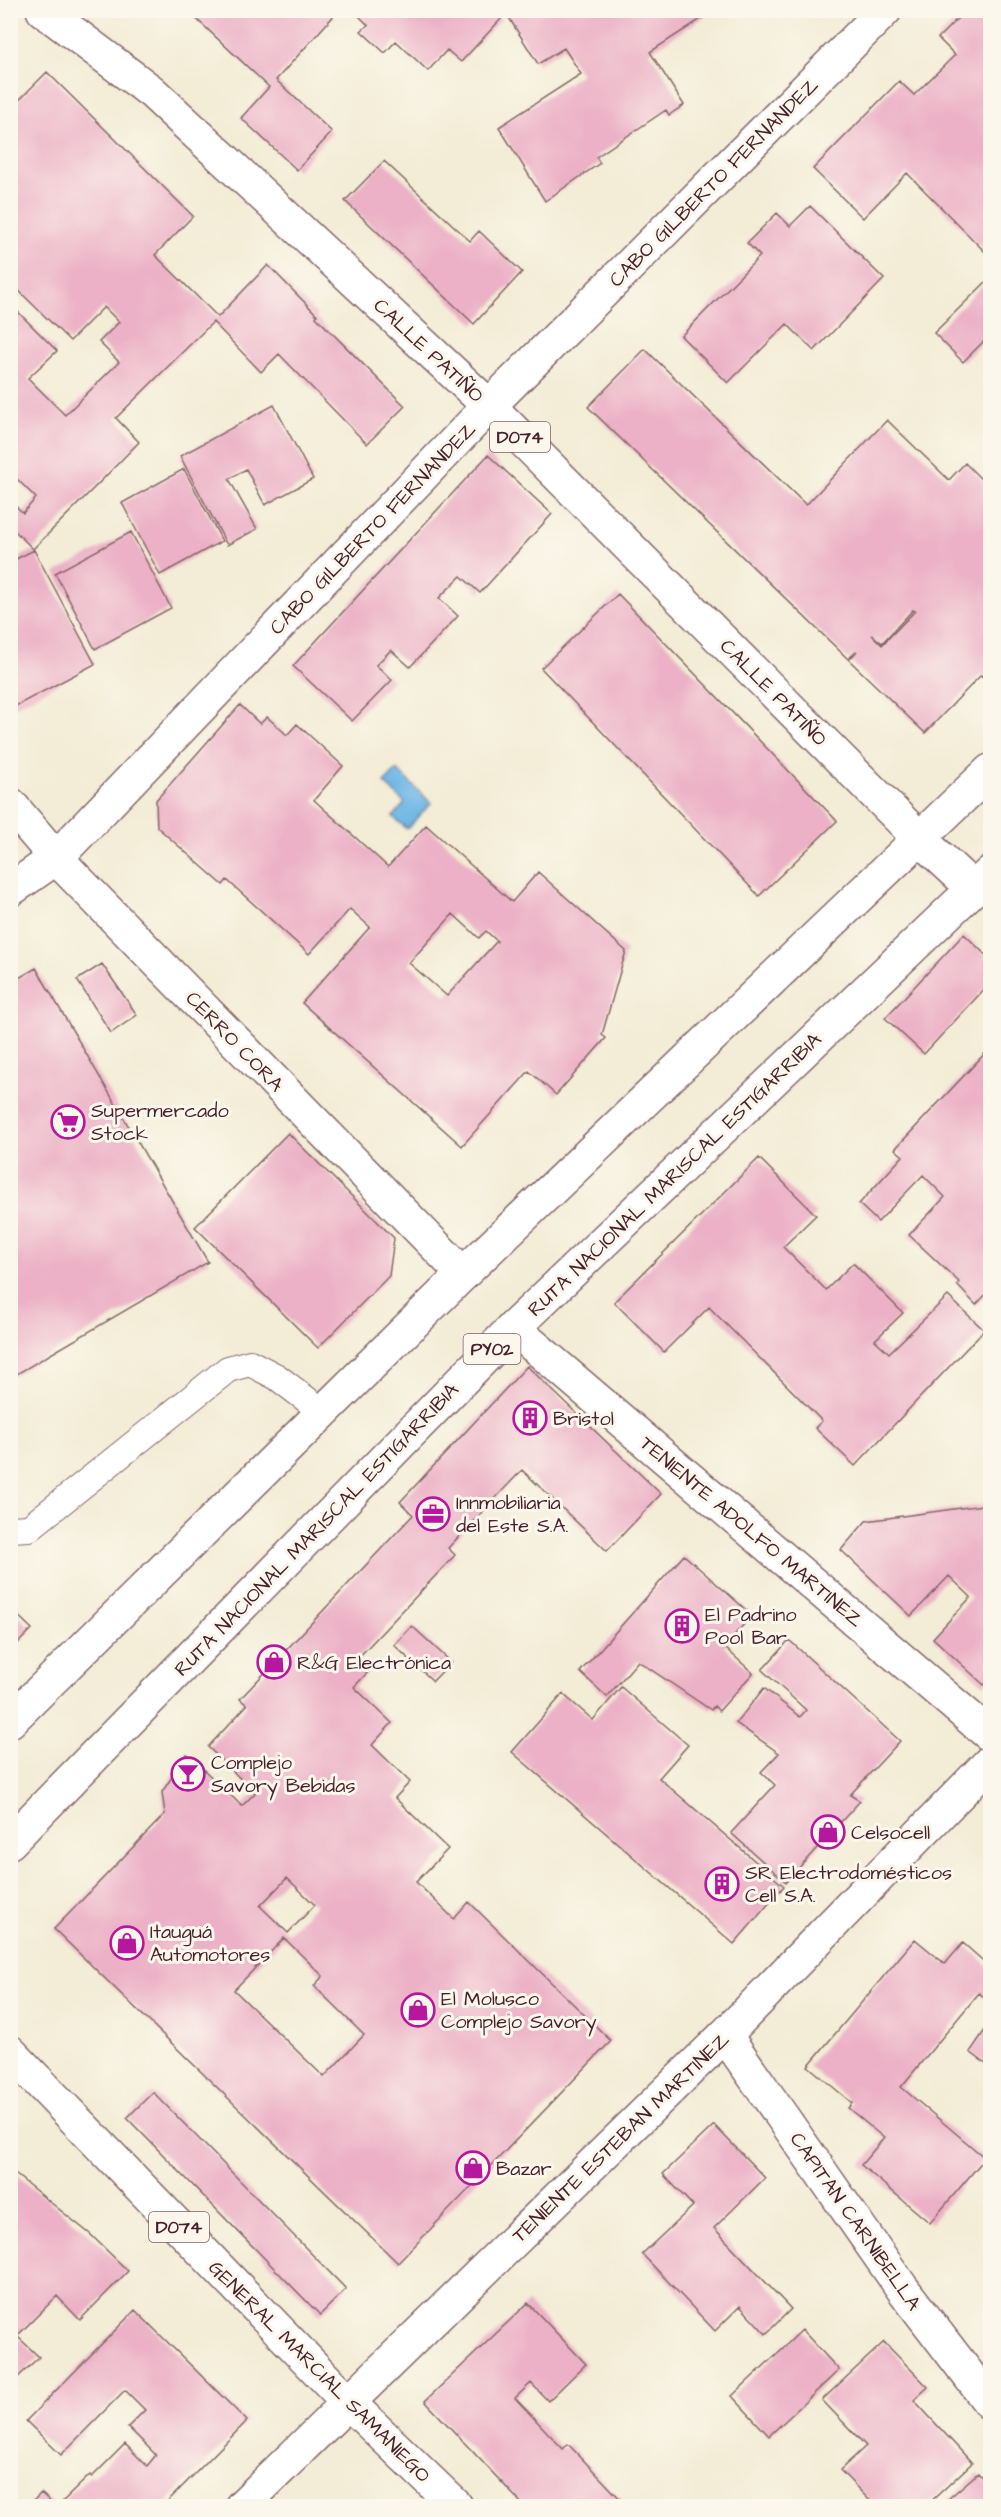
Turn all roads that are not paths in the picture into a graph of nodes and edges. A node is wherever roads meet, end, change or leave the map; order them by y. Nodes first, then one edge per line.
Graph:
1 (43, 10) edge
2 (885, 10) edge
3 (489, 406) junction
4 (990, 771) edge
5 (10, 804) edge
6 (920, 839) junction
7 (56, 858) junction
8 (985, 888) edge
9 (10, 890) edge
10 (463, 1274) junction
11 (513, 1328) junction
12 (323, 1412) junction
13 (10, 1529) edge
14 (10, 1721) edge
15 (990, 1735) edge
16 (990, 1762) edge
17 (10, 1842) edge
18 (725, 2035) junction
19 (10, 2052) edge
20 (348, 2402) junction
21 (990, 2403) edge
22 (242, 2506) edge
23 (456, 2506) edge

1 - 3 main road, CALLE PATIÑO / D074
2 - 3 main road, CABO GILBERTO FERNANDEZ
3 - 6 main road, CALLE PATIÑO / D074
3 - 7 main road, CABO GILBERTO FERNANDEZ
4 - 6 main road
5 - 7 main road, CERRO CORA
6 - 8 main road, CALLE PATIÑO / D074
6 - 10 main road
7 - 9 main road, CABO GILBERTO FERNANDEZ
7 - 10 main road, CERRO CORA
8 - 11 main road, RUTA NACIONAL MARISCAL ESTIGARRIBIA / PY02
10 - 12 main road
11 - 15 main road, TENIENTE ADOLFO MARTINEZ
11 - 17 main road, RUTA NACIONAL MARISCAL ESTIGARRIBIA / PY02
12 - 13 lane
12 - 14 main road
16 - 18 main road, TENIENTE ESTEBAN MARTINEZ
18 - 20 main road, TENIENTE ESTEBAN MARTINEZ
18 - 21 main road, CAPITAN CARNIBELLA
19 - 20 main road, GENERAL MARCIAL SAMANIEGO / D074
20 - 22 main road, TENIENTE ESTEBAN MARTINEZ
20 - 23 main road, GENERAL MARCIAL SAMANIEGO / D074

